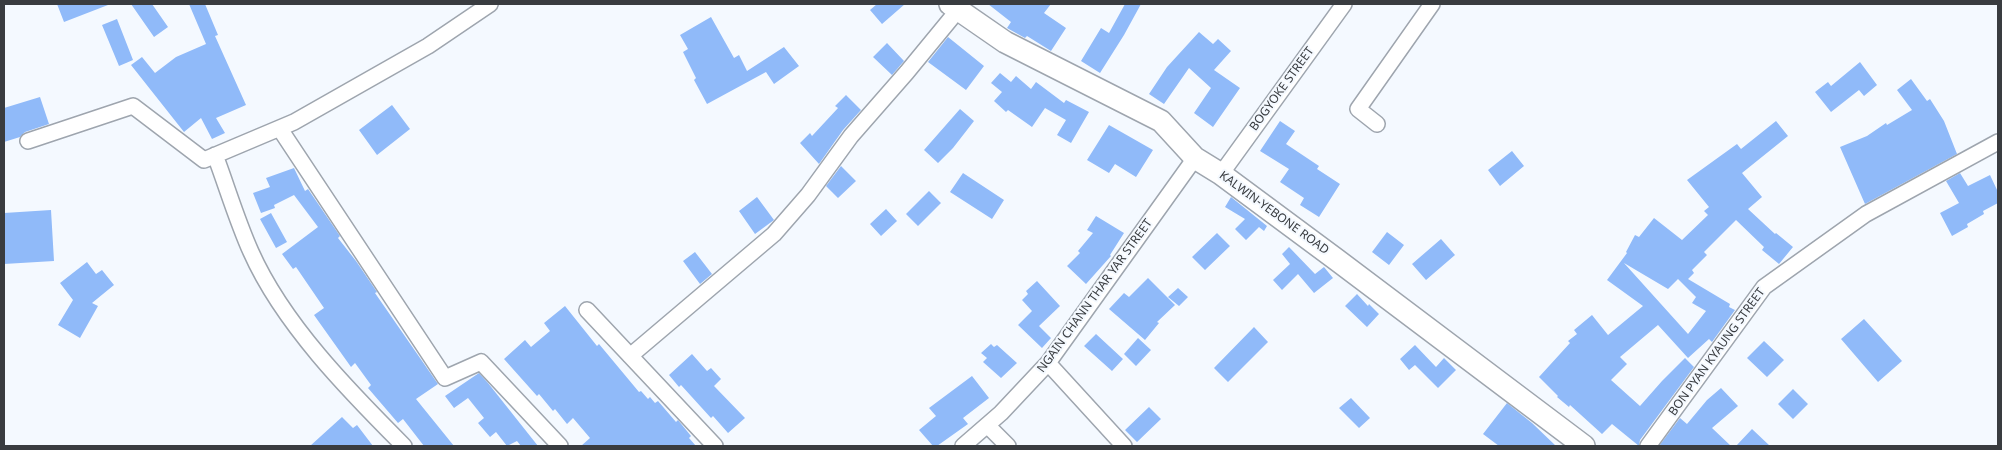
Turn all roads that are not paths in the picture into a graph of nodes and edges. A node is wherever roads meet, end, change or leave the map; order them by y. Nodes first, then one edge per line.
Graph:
1 (490, 4) edge
2 (1344, 4) edge
3 (1432, 4) edge
4 (954, 7) edge
5 (1377, 124) dead end
6 (280, 128) junction
7 (28, 141) dead end
8 (1998, 142) edge
9 (215, 155) junction
10 (1195, 158) junction
11 (1220, 174) junction
12 (586, 310) dead end
13 (630, 356) junction
14 (1048, 363) junction
15 (987, 425) junction
16 (404, 446) edge
17 (560, 446) edge
18 (715, 446) edge
19 (963, 446) edge
20 (1008, 446) edge
21 (1124, 446) edge
22 (1584, 446) edge
23 (1648, 446) edge

1 - 6 street
2 - 11 street, BOGYOKE STREET
3 - 5 street
4 - 10 street, KALWIN-YEBONE ROAD
4 - 13 street
6 - 9 street
6 - 17 street
7 - 9 street
8 - 23 street, BON PYAN KYAUNG STREET
9 - 16 street
10 - 11 street, KALWIN-YEBONE ROAD
10 - 14 street, NGAIN CHANN THAR YAR STREET
11 - 22 street, KALWIN-YEBONE ROAD
12 - 13 street
13 - 18 street
14 - 15 street, NGAIN CHANN THAR YAR STREET
14 - 21 street
15 - 19 street, NGAIN CHANN THAR YAR STREET
15 - 20 street

